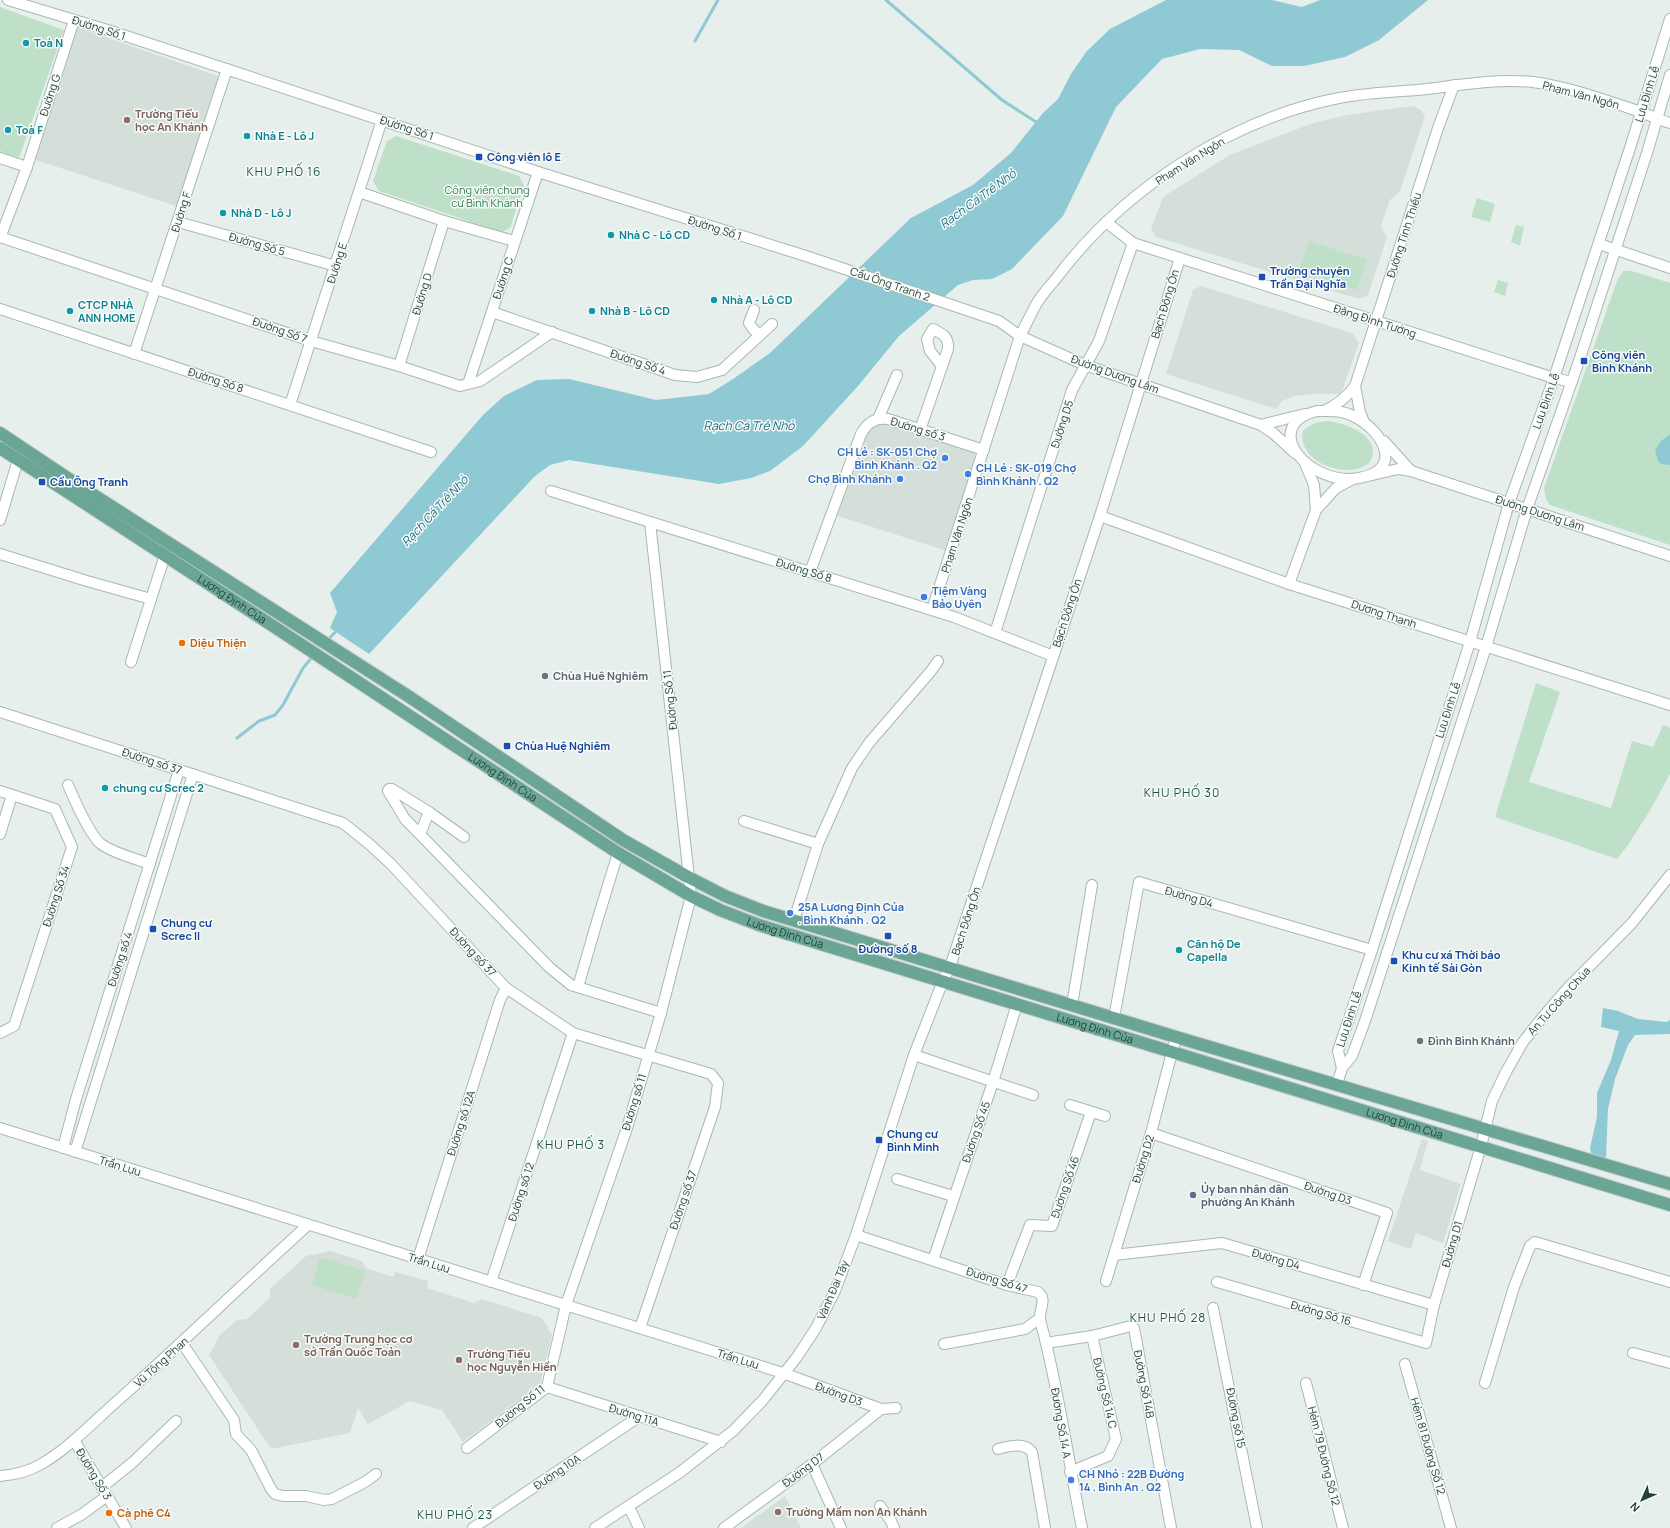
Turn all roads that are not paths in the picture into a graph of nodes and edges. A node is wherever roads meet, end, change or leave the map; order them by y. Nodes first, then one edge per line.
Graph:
1 (8, 0) edge
2 (1670, 19) edge
3 (74, 20) junction
4 (227, 69) junction
5 (1670, 75) edge
6 (1454, 85) junction
7 (1641, 112) junction
8 (1656, 119) junction
9 (382, 120) junction
10 (1670, 123) edge
11 (0, 158) edge
12 (27, 167) junction
13 (538, 172) junction
14 (359, 192) junction
15 (444, 221) junction
16 (178, 222) junction
17 (1106, 222) junction
18 (0, 238) edge
19 (514, 242) junction
20 (1133, 243) junction
21 (1598, 244) junction
22 (1615, 250) junction
23 (806, 256) joint
24 (1180, 258) junction
25 (336, 266) junction
26 (1670, 268) edge
27 (155, 287) junction
28 (0, 309) edge
29 (754, 310) dead end
30 (492, 312) junction
31 (974, 313) joint
32 (1377, 321) junction
33 (772, 324) dead end
34 (552, 332) junction
35 (760, 335) junction
36 (1020, 336) junction
37 (311, 341) junction
38 (134, 354) junction
39 (1085, 365) junction
40 (399, 366) junction
41 (942, 366) dead end
42 (897, 375) dead end
43 (1554, 378) junction
44 (1572, 382) junction
45 (468, 384) junction
46 (1141, 384) junction
47 (1355, 386) junction
48 (290, 405) junction
49 (1324, 411) junction
50 (1310, 413) junction
51 (878, 419) junction
52 (1364, 422) junction
53 (1261, 425) junction
54 (920, 430) junction
55 (0, 433) edge
56 (1379, 436) junction
57 (0, 448) edge
58 (984, 450) junction
59 (431, 452) dead end
60 (1296, 453) junction
61 (18, 460) junction
62 (1305, 463) junction
63 (1411, 471) junction
64 (1368, 476) junction
65 (1351, 480) junction
66 (551, 491) dead end
67 (4, 495) edge
68 (1509, 503) junction
69 (1527, 509) junction
70 (1316, 510) junction
71 (1100, 516) junction
72 (0, 520) edge
73 (650, 522) junction
74 (0, 554) edge
75 (165, 556) junction
76 (1670, 556) edge
77 (810, 572) junction
78 (1288, 584) junction
79 (151, 599) junction
80 (932, 610) junction
81 (995, 633) junction
82 (1470, 642) junction
83 (1486, 647) junction
84 (1053, 656) junction
85 (938, 661) dead end
86 (131, 662) dead end
87 (1670, 705) edge
88 (0, 712) edge
89 (179, 770) junction
90 (192, 774) junction
91 (68, 785) dead end
92 (0, 791) edge
93 (12, 795) junction
94 (429, 812) junction
95 (744, 820) dead end
96 (0, 834) edge
97 (420, 834) junction
98 (464, 837) dead end
99 (818, 844) junction
100 (618, 853) junction
101 (150, 864) junction
102 (1670, 875) edge
103 (690, 878) junction
104 (1092, 885) dead end
105 (691, 896) junction
106 (794, 920) junction
107 (1372, 950) junction
108 (950, 967) junction
109 (943, 982) junction
110 (578, 987) junction
111 (506, 988) junction
112 (1017, 1004) junction
113 (1072, 1005) junction
114 (661, 1013) junction
115 (1114, 1018) junction
116 (0, 1033) edge
117 (573, 1033) junction
118 (1176, 1037) junction
119 (1172, 1051) junction
120 (648, 1055) junction
121 (914, 1055) junction
122 (1342, 1068) junction
123 (993, 1082) junction
124 (1337, 1084) junction
125 (1033, 1095) dead end
126 (1070, 1105) dead end
127 (1090, 1112) junction
128 (1105, 1116) dead end
129 (0, 1128) edge
130 (1486, 1128) junction
131 (1151, 1133) junction
132 (1481, 1146) junction
133 (63, 1148) junction
134 (75, 1152) junction
135 (897, 1179) dead end
136 (1670, 1184) edge
137 (953, 1196) junction
138 (1670, 1204) edge
139 (308, 1225) junction
140 (856, 1235) junction
141 (1114, 1255) junction
142 (418, 1259) junction
143 (933, 1260) junction
144 (1106, 1281) dead end
145 (492, 1282) junction
146 (1217, 1282) dead end
147 (1670, 1282) edge
148 (1007, 1285) junction
149 (1363, 1285) junction
150 (566, 1305) junction
151 (1434, 1306) junction
152 (1213, 1308) dead end
153 (1040, 1318) junction
154 (640, 1328) junction
155 (1092, 1336) junction
156 (182, 1343) junction
157 (1046, 1343) junction
158 (1426, 1343) joint
159 (944, 1344) dead end
160 (1633, 1352) dead end
161 (1670, 1363) edge
162 (1404, 1364) dead end
163 (783, 1373) junction
164 (1306, 1383) dead end
165 (1485, 1383) dead end
166 (547, 1387) junction
167 (896, 1408) dead end
168 (881, 1409) junction
169 (640, 1416) junction
170 (176, 1421) dead end
171 (74, 1440) junction
172 (721, 1442) junction
173 (467, 1448) dead end
174 (998, 1449) dead end
175 (812, 1464) junction
176 (1070, 1472) junction
177 (376, 1474) dead end
178 (0, 1476) edge
179 (104, 1492) junction
180 (880, 1506) dead end
181 (629, 1507) junction
182 (57, 1528) edge
183 (126, 1528) edge
184 (473, 1528) edge
185 (595, 1528) edge
186 (639, 1528) edge
187 (724, 1528) edge
188 (842, 1528) edge
189 (894, 1528) edge
190 (1046, 1528) edge
191 (1082, 1528) edge
192 (1171, 1528) edge
193 (1257, 1528) edge
194 (1343, 1528) edge
195 (1451, 1528) edge

1 - 3 street, Đường Số 1
2 - 7 street, Lưu Đình Lễ
3 - 4 street, Đường Số 1
3 - 12 street, Đường G
4 - 9 street, Đường Số 1
4 - 16 street, Đường F
5 - 8 street, Lưu Đình Lễ
6 - 7 street, Phạm Văn Ngôn
6 - 17 street, Phạm Văn Ngôn
6 - 32 street, Đường Tinh Thiều
7 - 8 street, Phạm Văn Ngôn
7 - 21 street, Lưu Đình Lễ
8 - 10 street, Phạm Văn Ngôn
8 - 22 street, Lưu Đình Lễ
9 - 13 street, Đường Số 1
9 - 14 street, Đường E
11 - 12 street
12 - 18 street, Đường G
13 - 19 street, Đường C
13 - 23 street, Đường Số 1
14 - 15 street
14 - 25 street, Đường E
15 - 19 street
15 - 40 street, Đường D
16 - 25 street, Đường Số 5
16 - 27 street, Đường F
17 - 20 street
17 - 36 street, Phạm Văn Ngôn
18 - 27 street, Đường Số 7
19 - 30 street, Đường C
20 - 24 street, Đặng Đình Tướng
20 - 39 street, Đường D5
21 - 22 street
21 - 43 street, Lưu Đình Lễ
22 - 26 street
22 - 44 street, Lưu Đình Lễ
23 - 31 street, Cầu Ông Tranh 2
24 - 32 street, Đặng Đình Tướng
24 - 46 street, Bạch Đông Ôn
25 - 37 street, Đường E
27 - 37 street, Đường Số 7
27 - 38 street, Đường F
28 - 38 street, Đường Số 8
29 - 35 street
30 - 34 street, Đường Số 4
30 - 45 street, Đường C
31 - 36 street, Đường Dương Lâm
32 - 43 street, Đặng Đình Tướng
32 - 47 street, Đường Tinh Thiều
33 - 35 street, Đường Số 4
34 - 35 street, Đường Số 4
34 - 45 street, Đường Số 7
36 - 39 street, Đường Dương Lâm
36 - 58 street, Phạm Văn Ngôn
37 - 40 street, Đường Số 7
37 - 48 street, Đường E
38 - 48 street, Đường Số 8
39 - 46 street, Đường Dương Lâm
39 - 81 street, Đường D5
40 - 45 street, Đường Số 7
41 - 54 street
42 - 51 street
43 - 44 street, Đặng Đình Tướng
43 - 68 street, Lưu Đình Lễ
44 - 69 street, Lưu Đình Lễ
46 - 53 street, Đường Dương Lâm
46 - 71 street, Bạch Đông Ôn
47 - 49 street, Đường Tinh Thiều
47 - 52 street, Đường Tinh Thiều
48 - 59 street, Đường Số 8
49 - 50 street
49 - 52 street
50 - 53 street
50 - 60 street
51 - 54 street, Đường số 3
51 - 77 street, Đường số 3
52 - 56 street
53 - 60 street, Đường Dương Lâm
54 - 58 street, Đường số 3
55 - 103 main road, Lương Định Của
56 - 63 street, Đường Dương Lâm
56 - 64 street
57 - 61 main road, Lương Định Của
58 - 80 street, Phạm Văn Ngôn
60 - 62 street
61 - 67 street
61 - 75 main road, Lương Định Của
62 - 65 street
62 - 70 street
63 - 64 street, Đường Dương Lâm
63 - 68 street, Đường Dương Lâm
64 - 65 street
65 - 70 street
66 - 73 street, Đường Số 8
67 - 72 street
68 - 69 street, Đường Dương Lâm
68 - 82 street, Lưu Đình Lễ
69 - 76 street, Đường Dương Lâm
69 - 83 street, Lưu Đình Lễ
70 - 78 street
71 - 78 street, Dương Thanh
71 - 84 street, Bạch Đông Ôn
73 - 77 street, Đường Số 8
73 - 103 street, Đường Số 11
74 - 79 street
75 - 79 street
75 - 100 main road, Lương Định Của
77 - 80 street, Đường Số 8
78 - 82 street, Dương Thanh
79 - 86 street
80 - 81 street, Đường Số 8
81 - 84 street, Đường Số 8
82 - 83 street, Dương Thanh
82 - 107 street, Lưu Đình Lễ
83 - 87 street, Dương Thanh
83 - 122 street, Lưu Đình Lễ
84 - 108 street, Bạch Đông Ôn
85 - 99 street
88 - 89 street, Đường số 37
89 - 90 street, Đường số 37
89 - 101 street, Đường số 4
90 - 111 street, Đường số 37
90 - 134 street, Đường số 4
91 - 101 street
92 - 93 street, Đường Số 34
93 - 96 street
93 - 116 street, Đường Số 34
94 - 97 street
94 - 97 street
94 - 98 street
95 - 99 street
97 - 110 street
99 - 106 street
100 - 105 main road, Lương Định Của
100 - 110 street
101 - 133 street, Đường số 4
102 - 130 street, An Tư Công Chúa
103 - 105 street, Đường Số 11
103 - 106 main road, Lương Định Của
104 - 113 street
105 - 109 main road, Lương Định Của
105 - 114 street, Đường số 11
106 - 108 main road, Lương Định Của
107 - 115 street, Đường D4
107 - 122 street, Lưu Đình Lễ
108 - 109 street, Vành Đai Tây
108 - 113 main road, Lương Định Của
109 - 112 main road, Lương Định Của
109 - 121 street, Vành Đai Tây
110 - 114 street
111 - 117 street, Đường số 37
111 - 142 street, Đường số 12A
112 - 119 main road, Lương Định Của
112 - 123 street, Đường Số 45
113 - 115 main road, Lương Định Của
114 - 120 street, Đường số 11
115 - 118 main road, Lương Định Của
117 - 120 street, Đường số 37
117 - 145 street, Đường số 12
118 - 119 street, Đường D2
118 - 124 main road, Lương Định Của
119 - 131 street, Đường D2
119 - 132 main road, Lương Định Của
120 - 150 street, Đường số 11
120 - 154 street, Đường số 37
121 - 123 street
121 - 140 street, Vành Đai Tây
122 - 124 street
123 - 125 street
123 - 137 street, Đường Số 45
124 - 130 main road, Lương Định Của
126 - 127 street
127 - 128 street
127 - 148 street, Đường Số 46
129 - 133 street
130 - 132 street, An Tư Công Chúa
130 - 136 main road, Lương Định Của
131 - 141 street, Đường D2
131 - 149 street, Đường D3
132 - 138 main road, Lương Định Của
132 - 151 street, Đường D1
133 - 134 street, Trần Lựu
134 - 139 street, Trần Lựu
135 - 137 street
137 - 143 street, Đường Số 45
139 - 142 street, Trần Lựu
139 - 156 street, Vũ Tông Phan
140 - 143 street, Đường Số 47
140 - 163 street, Vành Đai Tây
141 - 144 street, Đường D2
141 - 149 street, Đường D4
142 - 145 street, Trần Lựu
143 - 148 street, Đường Số 47
145 - 150 street, Trần Lựu
146 - 158 street, Đường Số 16
147 - 165 street
148 - 153 street, Đường Số 47
149 - 151 street, Đường D4
150 - 154 street, Trần Lựu
150 - 166 street, Đường Số 11
151 - 158 street, Đường D1
152 - 193 street, Đường số 15
153 - 157 street, Đường Số 14 A
153 - 159 street
154 - 163 street, Trần Lựu
155 - 157 street, Đường Số 14B
155 - 176 street, Đường Số 14 C
155 - 192 street, Đường Số 14B
156 - 171 street, Vũ Tông Phan
156 - 177 street
157 - 176 street, Đường Số 14 A
160 - 161 street
162 - 195 street, Hẻm 81 Đường Số 12
163 - 168 street, Đường D3
163 - 172 street, Vành Đai Tây
164 - 194 street, Hẻm 79 Đường Số 12
166 - 169 street, Đường 11A
166 - 173 street, Đường Số 11
167 - 168 street, Đường D3
168 - 175 street, Đường D7
169 - 172 street, Đường 11A
169 - 184 street, Đường 10A
170 - 179 street
171 - 178 street, Vũ Tông Phan
171 - 179 street, Đường Số 3
172 - 181 street, Vành Đai Tây
174 - 190 street
175 - 187 street, Đường D7
175 - 188 street
176 - 191 street, Đường Số 14 A
179 - 182 street
179 - 183 street, Đường Số 3
180 - 189 street
181 - 185 street, Vành Đai Tây
181 - 186 street

